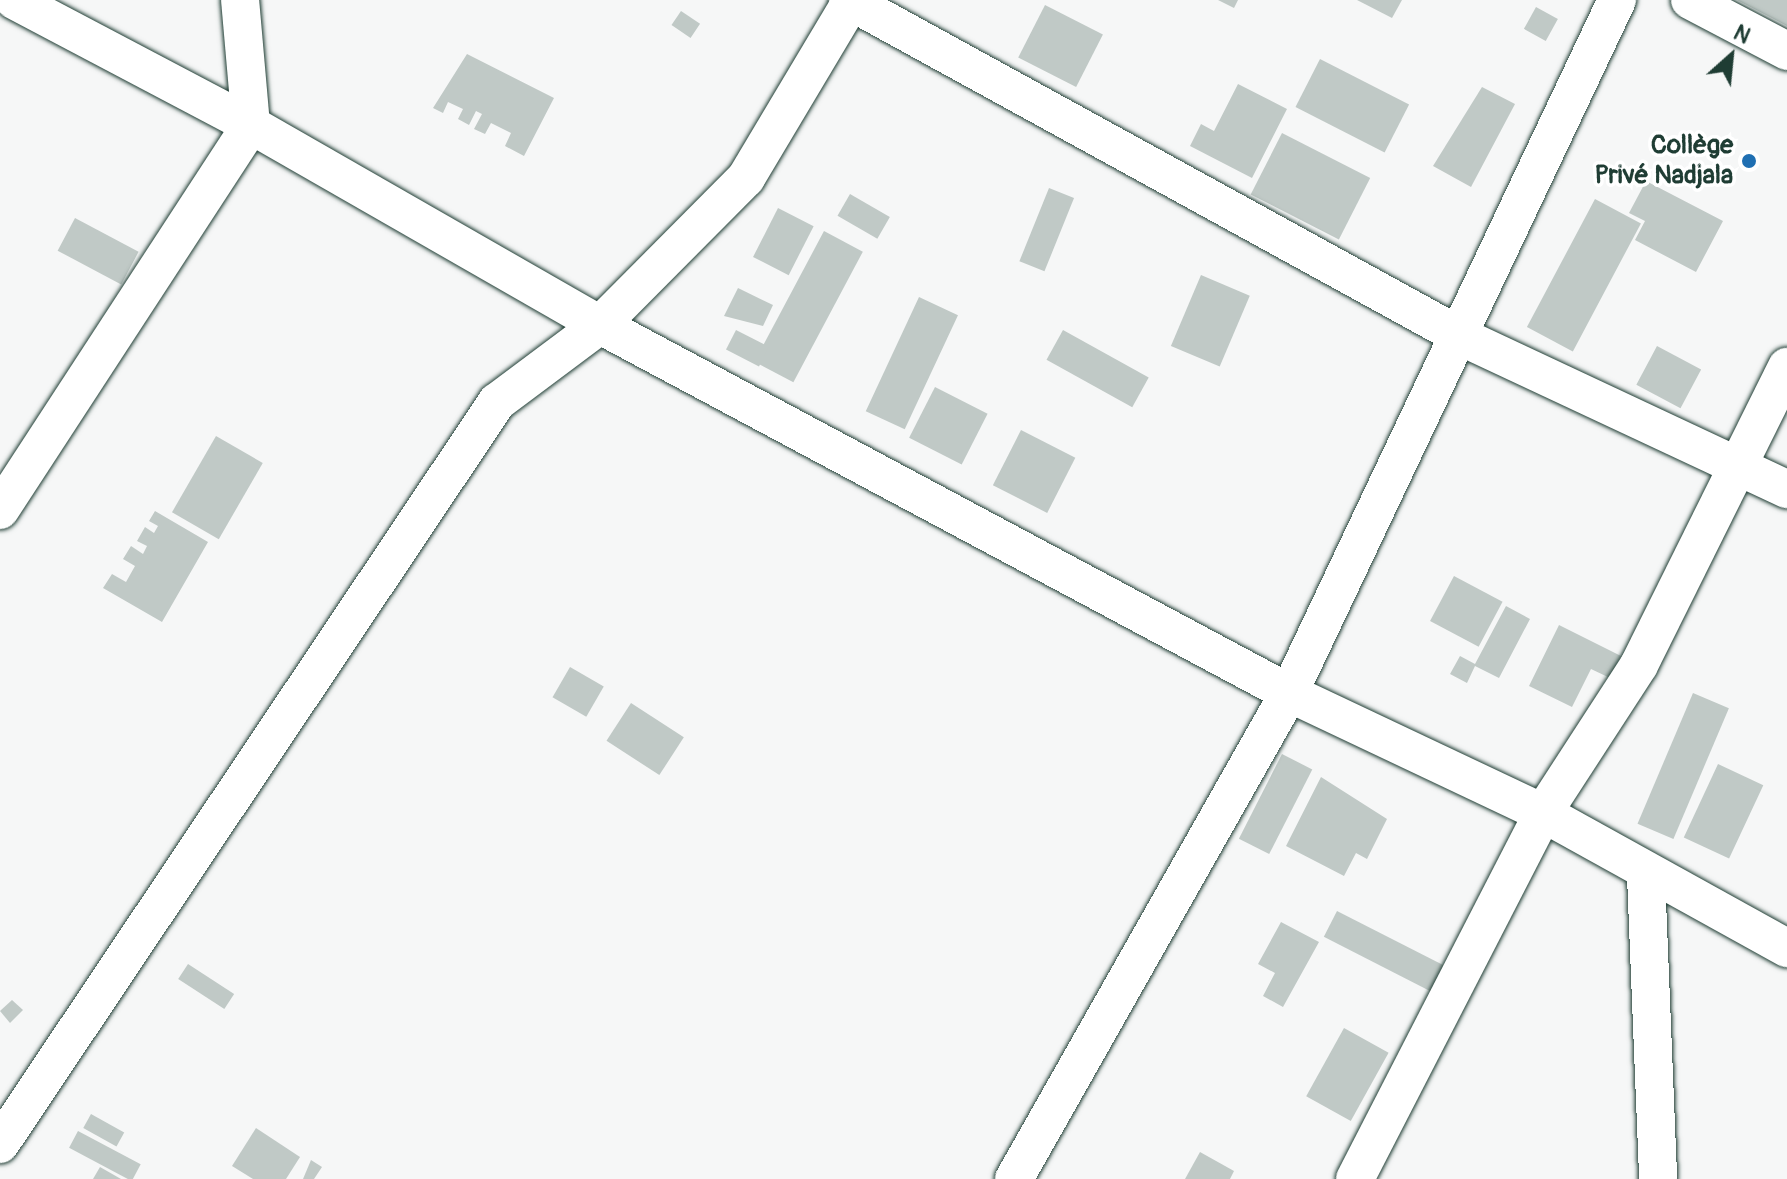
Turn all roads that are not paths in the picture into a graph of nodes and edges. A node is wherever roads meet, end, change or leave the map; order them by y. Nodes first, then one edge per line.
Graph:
1 (14, 0) edge
2 (240, 0) edge
3 (1617, 0) edge
4 (1690, 0) edge
5 (861, 4) edge
6 (1787, 51) edge
7 (251, 125) junction
8 (600, 325) junction
9 (1462, 337) junction
10 (1787, 367) edge
11 (1737, 461) junction
12 (1787, 489) edge
13 (0, 510) edge
14 (1289, 693) junction
15 (1543, 813) junction
16 (1646, 876) junction
17 (1787, 948) edge
18 (0, 1144) edge
19 (1014, 1179) edge
20 (1355, 1179) edge
21 (1658, 1179) edge

1 - 7 street
2 - 7 street
3 - 9 street
4 - 6 street
5 - 8 street
5 - 9 street
7 - 8 street
7 - 13 street
8 - 14 street
8 - 18 street
9 - 11 street
9 - 14 street
10 - 11 street
11 - 12 street
11 - 15 street
14 - 15 street
14 - 19 street
15 - 16 street
15 - 20 street
16 - 17 street
16 - 21 street

